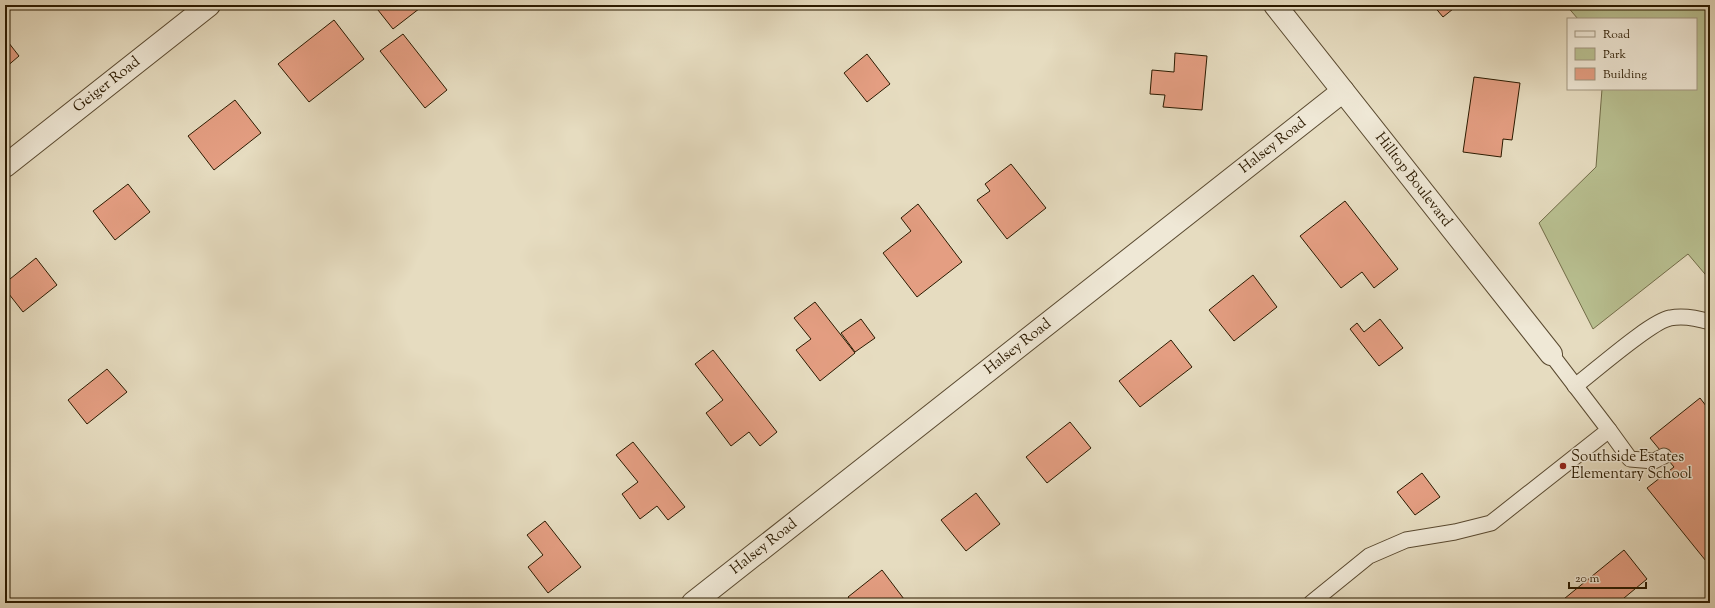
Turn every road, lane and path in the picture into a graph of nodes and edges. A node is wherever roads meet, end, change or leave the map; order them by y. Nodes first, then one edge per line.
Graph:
1 (209, 5) edge
2 (1275, 5) edge
3 (1343, 91) junction
4 (5, 166) edge
5 (1710, 322) edge
6 (1551, 354) joint
7 (1575, 386) junction
8 (1608, 430) junction
9 (1664, 456) dead end
10 (693, 603) edge
11 (1311, 603) edge

1 - 4 street, Geiger Road
2 - 3 street, Hilltop Boulevard
3 - 6 street, Hilltop Boulevard
3 - 10 street, Halsey Road
5 - 7 lane
6 - 7 lane
7 - 8 lane
8 - 9 lane
8 - 11 lane

